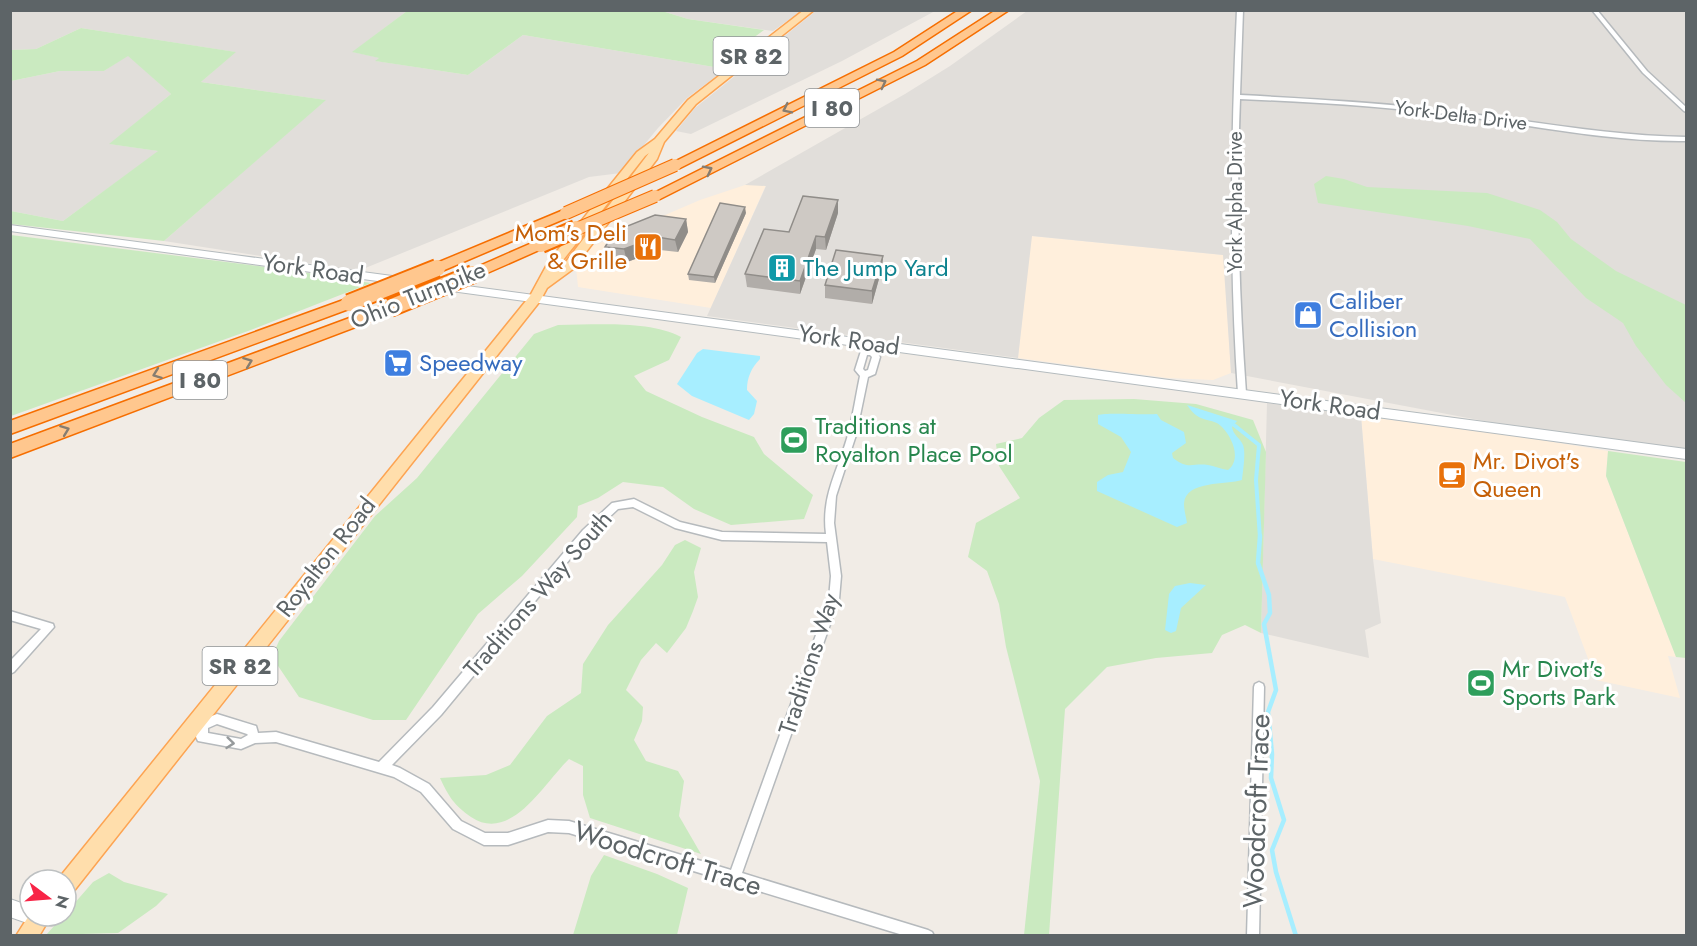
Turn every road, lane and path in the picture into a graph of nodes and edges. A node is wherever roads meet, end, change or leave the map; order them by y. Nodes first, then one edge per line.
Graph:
1 (810, 10) edge
2 (967, 10) edge
3 (1004, 10) edge
4 (1240, 10) edge
5 (1594, 10) edge
6 (1236, 97) junction
7 (1686, 110) edge
8 (1686, 140) edge
9 (10, 228) edge
10 (539, 292) junction
11 (873, 348) junction
12 (1242, 393) junction
13 (10, 428) edge
14 (10, 451) edge
15 (1686, 454) edge
16 (832, 538) junction
17 (10, 615) edge
18 (10, 669) edge
19 (1259, 687) dead end
20 (199, 724) junction
21 (254, 738) junction
22 (381, 768) junction
23 (78, 870) edge
24 (734, 878) junction
25 (927, 936) edge
26 (1252, 936) edge

1 - 10 main road, Royalton Road / SR 82
2 -> 13 highway, Ohio Turnpike / I 80, bridge
14 -> 3 highway, Ohio Turnpike / I 80, bridge
4 - 6 street, York Alpha Drive
5 - 7 street
6 - 8 street, York-Delta Drive
6 - 12 street, York Alpha Drive
9 - 10 street, York Road
10 - 11 street, York Road
10 - 20 main road, Royalton Road / SR 82
11 - 12 street, York Road
11 - 16 street, Traditions Way
12 - 15 street, York Road
16 - 22 street, Traditions Way South
16 - 24 street, Traditions Way
17 - 18 street
19 - 26 street, Woodcroft Trace
20 - 21 street
20 -> 21 street, Woodcroft Trace
20 - 23 main road, Royalton Road / SR 82
21 - 22 street, Woodcroft Trace
22 - 24 street, Woodcroft Trace
24 - 25 street, Woodcroft Trace

